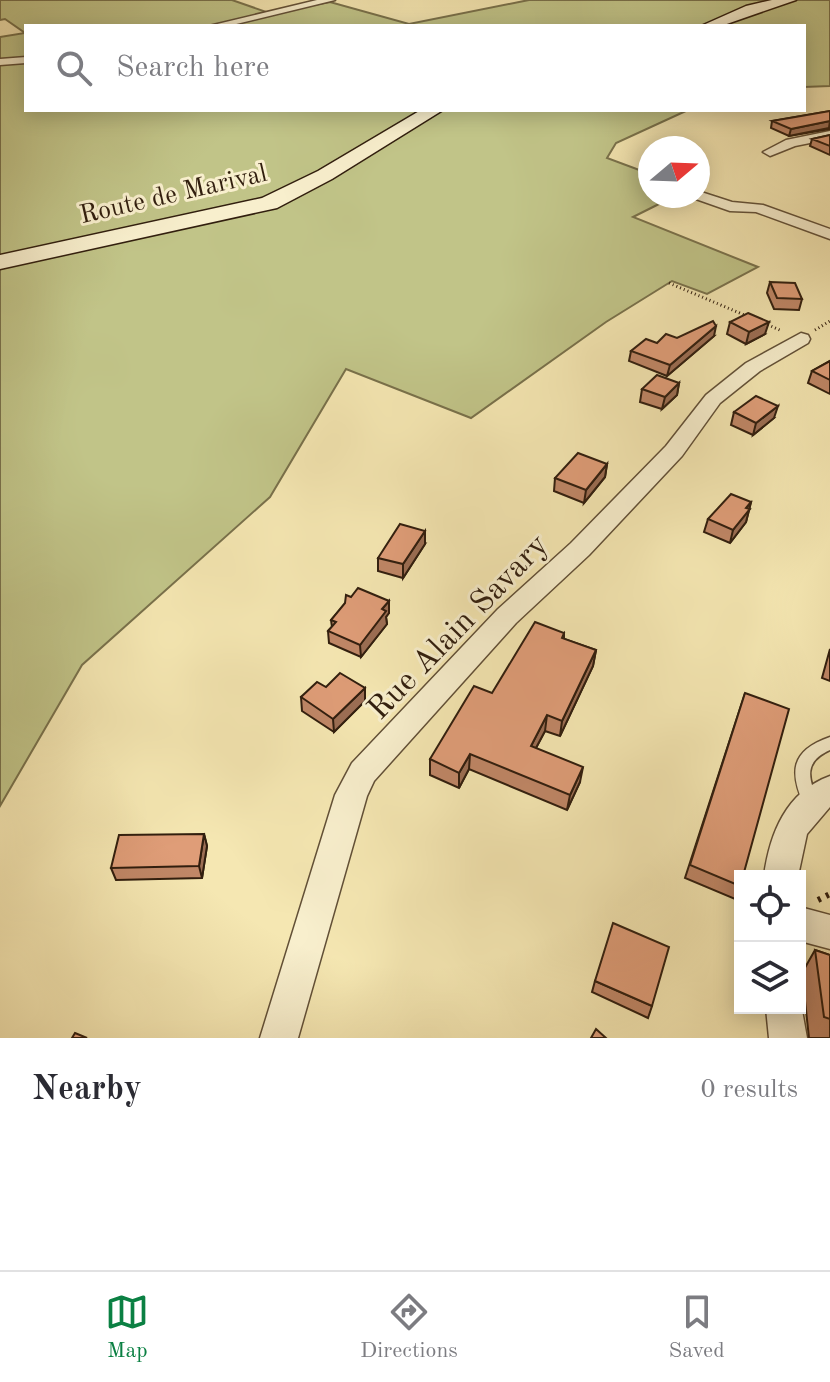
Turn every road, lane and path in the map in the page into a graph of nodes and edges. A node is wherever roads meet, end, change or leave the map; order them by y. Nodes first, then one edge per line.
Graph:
1 (330, 0) edge
2 (789, 0) edge
3 (223, 24) edge
4 (713, 24) edge
5 (24, 60) edge
6 (0, 62) edge
7 (431, 112) edge
8 (830, 135) edge
9 (770, 152) dead end
10 (710, 198) edge
11 (830, 234) edge
12 (0, 262) edge
13 (669, 283) dead end
14 (801, 339) joint
15 (830, 743) edge
16 (820, 796) edge
17 (782, 870) edge
18 (806, 926) edge
19 (830, 932) edge
20 (786, 1014) edge
21 (279, 1038) edge
22 (788, 1038) edge

1 - 3 street
2 - 4 main road
5 - 6 street
7 - 12 main road, Route de Marival
8 - 9 street
10 - 11 street
13 - 14 path
14 - 21 street, Rue Alain Savary
15 - 16 lane
16 - 17 street
18 - 19 street
20 - 22 street

